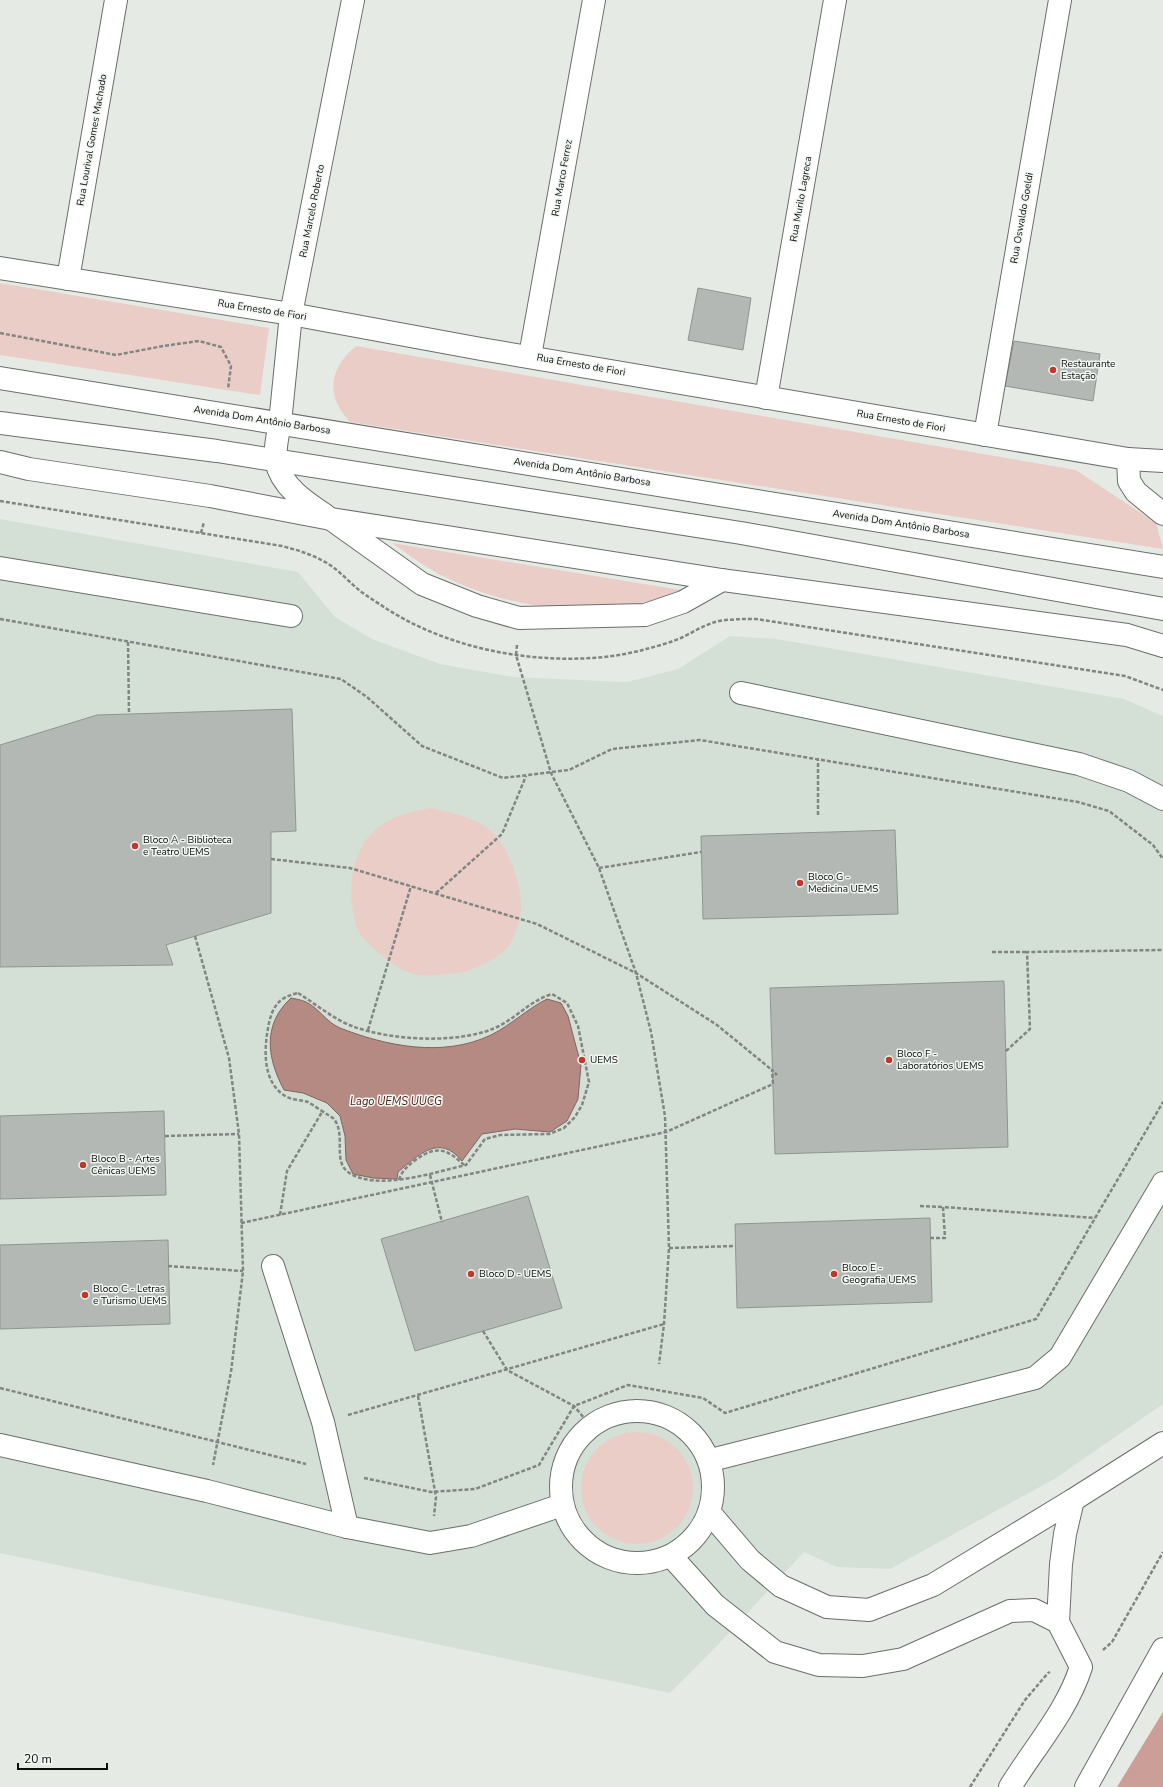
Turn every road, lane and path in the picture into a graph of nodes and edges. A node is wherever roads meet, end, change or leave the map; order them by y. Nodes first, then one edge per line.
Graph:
1 (116, 0) edge
2 (353, 0) edge
3 (594, 0) edge
4 (835, 0) edge
5 (1060, 0) edge
6 (0, 268) edge
7 (68, 279) junction
8 (291, 314) junction
9 (530, 356) junction
10 (0, 378) edge
11 (766, 398) junction
12 (0, 423) edge
13 (280, 423) junction
14 (985, 435) junction
15 (1128, 459) junction
16 (276, 460) junction
17 (1163, 461) edge
18 (0, 462) edge
19 (1163, 514) edge
20 (330, 520) junction
21 (1163, 567) edge
22 (0, 568) edge
23 (722, 580) junction
24 (1163, 609) edge
25 (291, 616) dead end
26 (0, 619) edge
27 (1163, 631) edge
28 (1127, 635) junction
29 (128, 642) junction
30 (1163, 646) edge
31 (516, 655) dead end
32 (741, 693) dead end
33 (129, 714) dead end
34 (818, 760) junction
35 (551, 773) junction
36 (526, 776) junction
37 (1163, 799) edge
38 (818, 815) dead end
39 (701, 852) dead end
40 (271, 859) dead end
41 (1163, 859) edge
42 (599, 868) junction
43 (411, 886) junction
44 (436, 894) junction
45 (195, 936) dead end
46 (1163, 950) edge
47 (992, 952) dead end
48 (1027, 952) junction
49 (636, 973) junction
50 (368, 1030) junction
51 (1006, 1051) dead end
52 (772, 1070) junction
53 (777, 1075) dead end
54 (1163, 1102) edge
55 (322, 1112) junction
56 (666, 1132) junction
57 (239, 1134) junction
58 (165, 1136) dead end
59 (464, 1165) junction
60 (430, 1175) junction
61 (399, 1180) junction
62 (431, 1182) junction
63 (1163, 1183) edge
64 (920, 1206) dead end
65 (943, 1206) junction
66 (280, 1215) junction
67 (1095, 1218) junction
68 (442, 1222) dead end
69 (241, 1223) junction
70 (930, 1238) dead end
71 (735, 1246) dead end
72 (669, 1248) junction
73 (168, 1266) dead end
74 (273, 1266) dead end
75 (243, 1271) junction
76 (664, 1324) junction
77 (483, 1331) dead end
78 (659, 1364) dead end
79 (507, 1370) junction
80 (0, 1388) edge
81 (418, 1396) junction
82 (574, 1406) junction
83 (323, 1422) junction
84 (590, 1425) junction
85 (218, 1442) junction
86 (1163, 1443) edge
87 (0, 1444) edge
88 (711, 1460) junction
89 (334, 1471) junction
90 (207, 1491) junction
91 (435, 1491) junction
92 (1073, 1500) junction
93 (562, 1505) junction
94 (709, 1512) junction
95 (347, 1527) junction
96 (430, 1543) junction
97 (671, 1556) junction
98 (1058, 1622) junction
99 (1163, 1649) edge
100 (1010, 1787) edge
101 (1086, 1787) edge

1 - 7 main road, Rua Lourival Gomes Machado
2 - 8 main road, Rua Marcelo Roberto
3 - 9 main road, Rua Marco Ferrez
4 - 11 main road, Rua Murilo Lagreca
5 - 14 main road, Rua Oswaldo Goeldi
6 - 7 main road, Rua Ernesto de Fiori
7 - 8 main road, Rua Ernesto de Fiori
8 - 9 main road, Rua Ernesto de Fiori
8 - 13 main road, Rua Marcelo Roberto
9 - 11 main road, Rua Ernesto de Fiori
10 - 13 main road, Avenida Dom Antônio Barbosa
11 - 14 main road, Rua Ernesto de Fiori
12 - 16 main road
13 - 16 main road, Rua Marcelo Roberto
13 - 21 main road, Avenida Dom Antônio Barbosa
14 - 15 main road, Rua Ernesto de Fiori
15 - 17 main road, Rua Ernesto de Fiori
15 - 19 main road
16 - 20 main road
16 - 24 main road
18 - 20 main road
20 - 23 main road
20 - 23 main road
22 - 25 main road
23 - 28 main road
26 - 29 path
27 - 28 main road
28 - 30 main road
29 - 33 path
29 - 36 path
31 - 35 path
32 - 37 main road
34 - 35 path
34 - 38 path
34 - 41 path
35 - 36 path
35 - 42 path
36 - 44 path
39 - 42 path
40 - 43 path
42 - 49 path
43 - 44 path
43 - 50 path
44 - 49 path
45 - 57 path
46 - 48 path
47 - 48 path
48 - 51 path
49 - 52 path
49 - 56 path
50 - 55 path
50 - 59 path
52 - 53 path
52 - 56 path
54 - 67 path
55 - 61 path
55 - 66 path
56 - 62 path
56 - 72 path
57 - 58 path
57 - 69 path
59 - 60 path
59 - 61 path
60 - 61 path
60 - 62 path
62 - 66 path
62 - 68 path
63 - 88 main road
64 - 65 path
65 - 67 path
65 - 70 path
66 - 69 path
67 - 82 path
69 - 75 path
71 - 72 path
72 - 76 path
73 - 75 path
74 - 83 main road
75 - 85 path
76 - 78 path
76 - 79 path
77 - 79 path
79 - 81 path
79 - 82 path
80 - 85 path
81 - 83 path
81 - 91 path
82 - 84 path
82 - 91 path
83 - 89 main road
84 - 88 main road
84 - 93 main road
85 - 89 path
85 - 90 path
86 - 92 main road
87 - 90 main road
88 - 94 main road
89 - 91 path
89 - 95 main road
90 - 95 main road
91 - 96 path
92 - 94 main road
92 - 98 main road
93 - 96 main road
93 - 97 main road
94 - 97 main road
95 - 96 main road
97 - 98 main road
98 - 100 main road
99 - 101 main road

